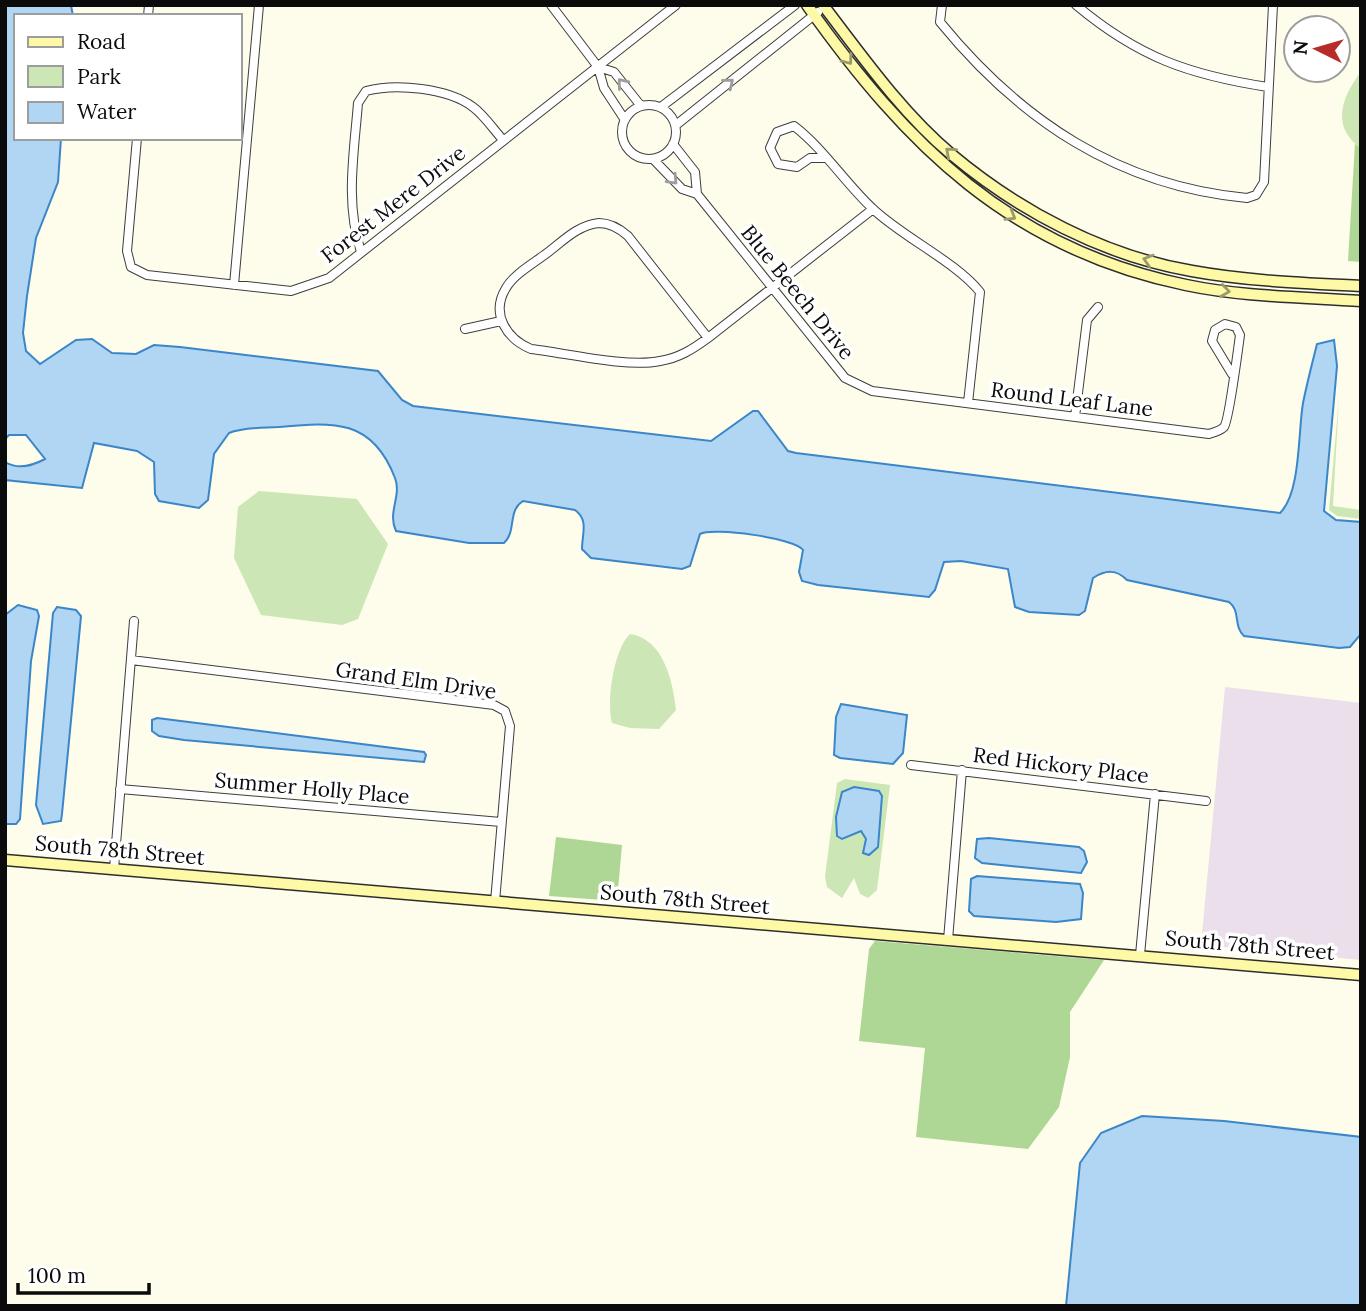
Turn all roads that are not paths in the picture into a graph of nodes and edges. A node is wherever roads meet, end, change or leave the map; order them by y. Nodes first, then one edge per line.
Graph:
1 (259, 5) edge
2 (551, 5) edge
3 (676, 5) edge
4 (795, 5) edge
5 (942, 5) edge
6 (1076, 5) edge
7 (1273, 5) edge
8 (825, 6) edge
9 (811, 10) edge
10 (598, 67) junction
11 (1268, 87) junction
12 (641, 106) junction
13 (661, 107) junction
14 (625, 120) junction
15 (676, 125) junction
16 (137, 140) edge
17 (503, 140) junction
18 (673, 144) junction
19 (824, 158) junction
20 (653, 159) junction
21 (697, 194) junction
22 (873, 209) junction
23 (1114, 249) junction
24 (361, 252) junction
25 (1110, 262) junction
26 (234, 285) junction
27 (1361, 286) edge
28 (771, 288) junction
29 (1361, 301) edge
30 (1098, 307) dead end
31 (501, 321) junction
32 (465, 329) dead end
33 (708, 338) junction
34 (1232, 374) junction
35 (968, 403) junction
36 (1075, 418) junction
37 (134, 621) dead end
38 (131, 660) junction
39 (911, 765) dead end
40 (962, 771) junction
41 (120, 789) junction
42 (1155, 794) junction
43 (1206, 801) dead end
44 (501, 822) junction
45 (5, 860) edge
46 (114, 869) junction
47 (495, 902) junction
48 (948, 940) junction
49 (1140, 955) junction
50 (1361, 975) edge

1 - 26 street
2 - 10 street
3 - 10 street, Forest Mere Drive
4 - 13 street
5 - 11 street
6 - 11 street
7 - 11 street
8 - 9 street
23 -> 8 street
15 -> 9 street
9 -> 25 street
12 -> 10 street
10 - 14 street
10 - 17 street, Forest Mere Drive
12 - 13 street
12 - 14 street
13 - 15 street
14 - 20 street
15 - 18 street
16 - 26 street, Forest Mere Drive
17 - 24 street, Forest Mere Drive
17 - 24 street
18 - 20 street
18 - 21 street, Blue Beech Drive
19 - 19 street, Round Leaf Lane
19 - 22 street, Round Leaf Lane
20 -> 21 street, Blue Beech Drive
21 - 28 street, Blue Beech Drive
22 - 28 street
22 - 35 street, Round Leaf Lane
23 - 25 street
27 -> 23 street
24 - 26 street, Forest Mere Drive
25 -> 29 street
28 - 33 street
28 - 35 street, Blue Beech Drive
30 - 36 street
31 - 32 street
31 - 33 street
31 - 33 street
34 - 34 street, Round Leaf Lane
34 - 36 street, Round Leaf Lane
35 - 36 street, Round Leaf Lane
37 - 38 street
38 - 41 street
38 - 44 street, Grand Elm Drive
39 - 40 street, Red Hickory Place
40 - 42 street, Red Hickory Place
40 - 48 street
41 - 44 street, Summer Holly Place
41 - 46 street
42 - 43 street, Red Hickory Place
42 - 49 street
44 - 47 street, Grand Elm Drive
45 - 46 street, South 78th Street
46 - 47 street, South 78th Street
47 - 48 street, South 78th Street
48 - 49 street, South 78th Street
49 - 50 street, South 78th Street

